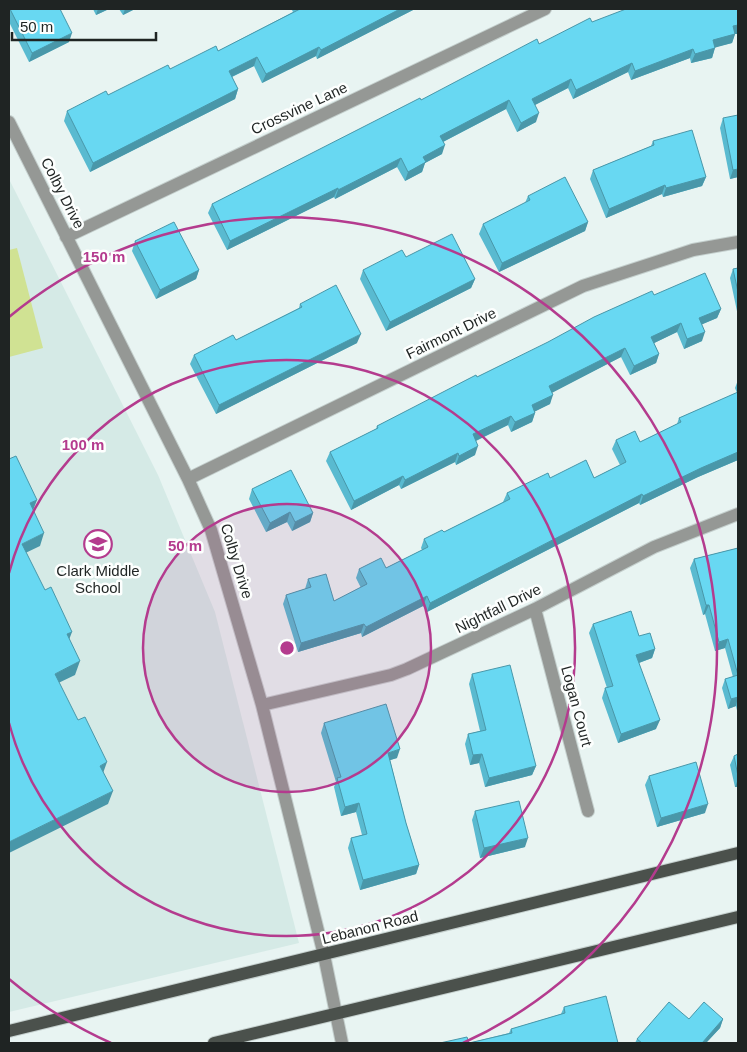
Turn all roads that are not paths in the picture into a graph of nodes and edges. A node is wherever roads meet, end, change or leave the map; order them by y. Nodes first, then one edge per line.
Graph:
1 (546, 9) edge
2 (9, 122) edge
3 (66, 237) junction
4 (738, 242) edge
5 (188, 479) junction
6 (738, 514) edge
7 (535, 609) junction
8 (262, 705) junction
9 (588, 811) dead end
10 (738, 854) edge
11 (738, 917) edge
12 (324, 955) junction
13 (336, 1014) junction
14 (9, 1031) edge
15 (214, 1043) edge
16 (342, 1043) edge

1 - 3 street, Crossvine Lane
2 - 3 street, Colby Drive
3 - 5 street, Colby Drive
4 - 5 street, Fairmont Drive
5 - 8 street, Colby Drive
6 - 7 street, Nightfall Drive
7 - 8 street, Nightfall Drive
7 - 9 street, Logan Court
8 - 12 street, Colby Drive
10 - 12 main road, Lebanon Road
11 - 13 main road
12 - 13 street, Colby Drive
12 - 14 main road, Lebanon Road
13 - 15 main road
13 - 16 street, Colby Drive

